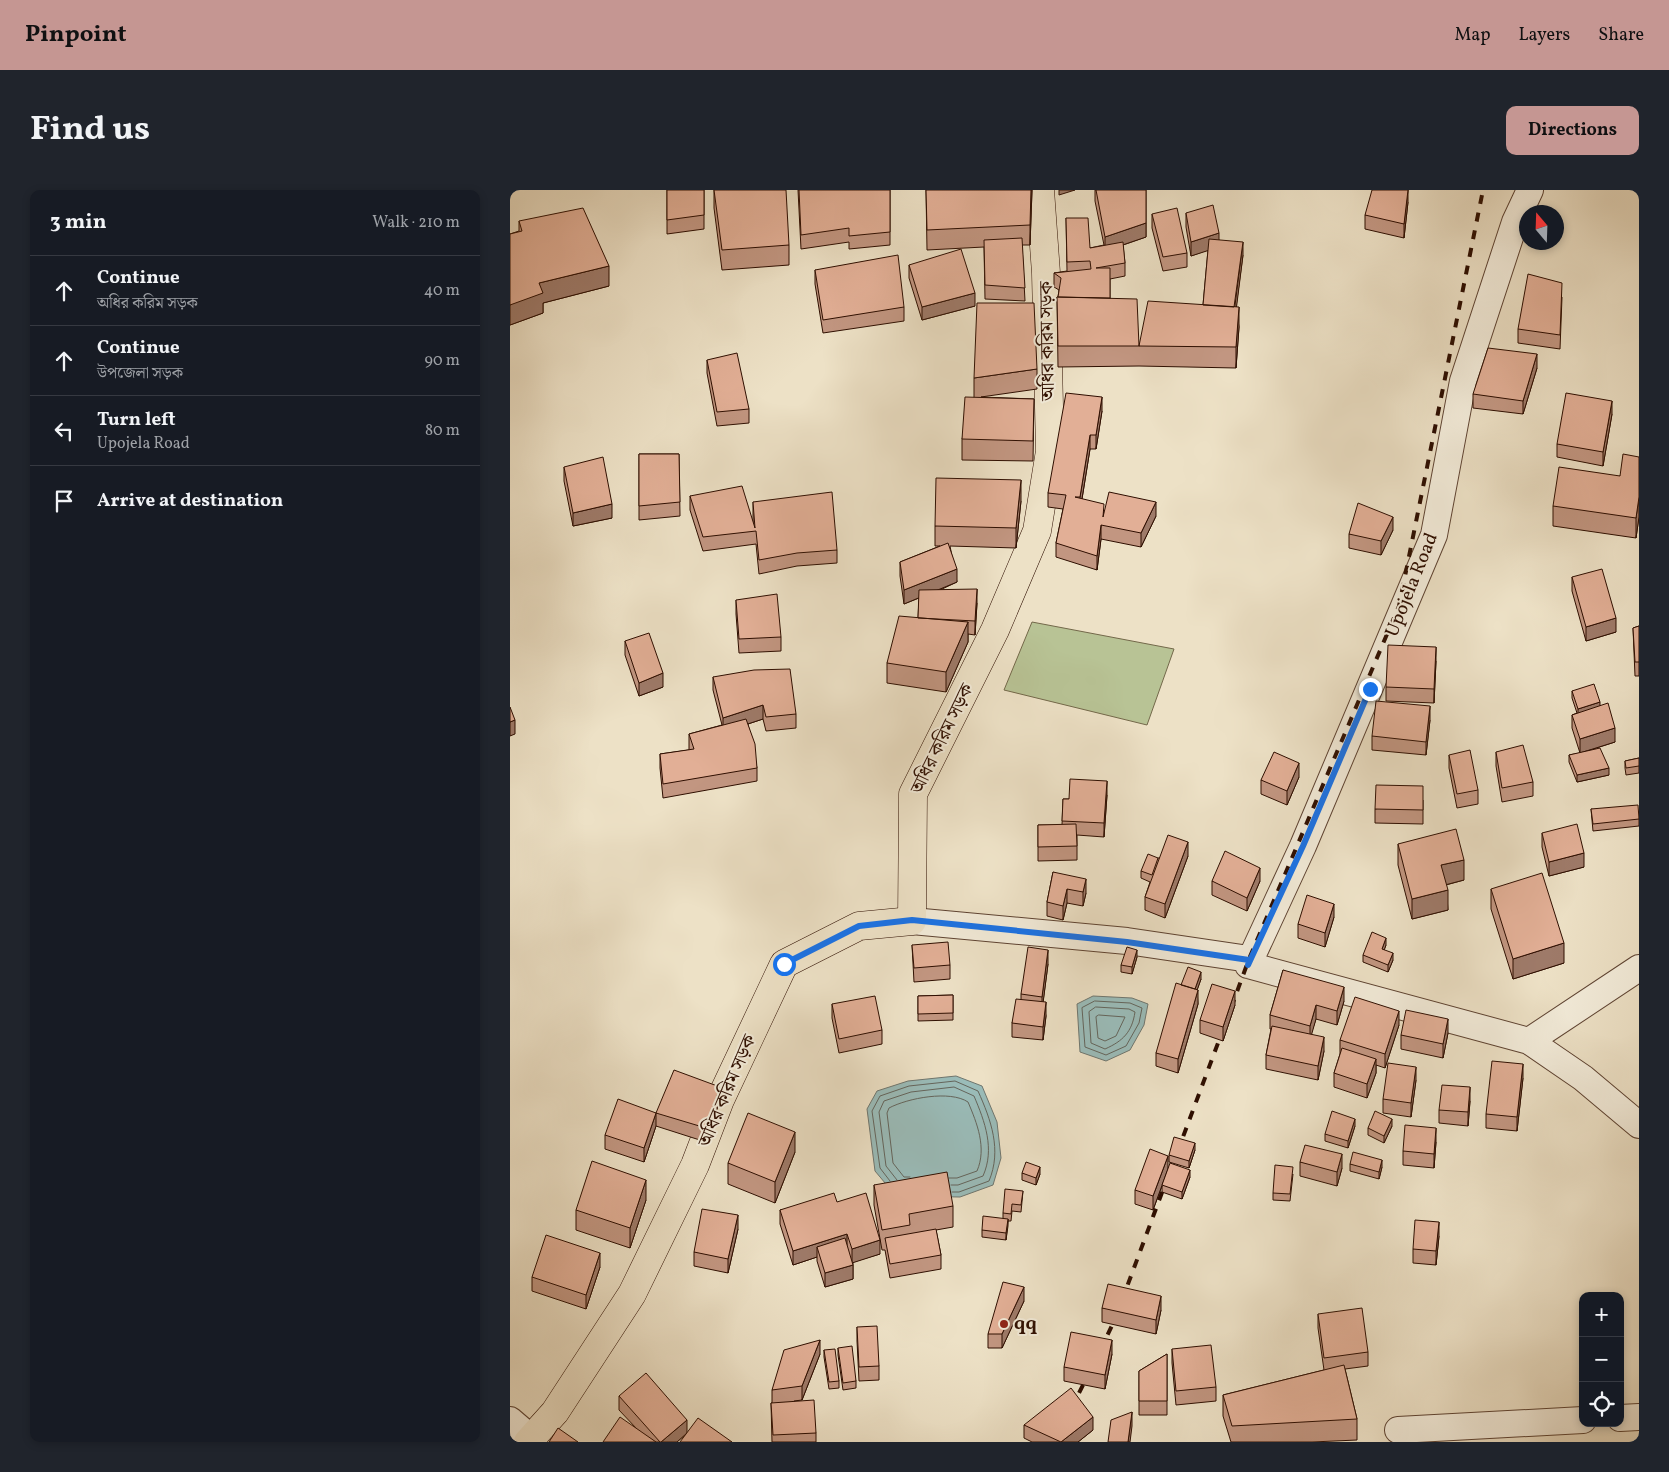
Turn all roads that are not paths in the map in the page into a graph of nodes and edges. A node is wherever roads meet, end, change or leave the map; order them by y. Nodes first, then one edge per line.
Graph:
1 (1040, 190) edge
2 (1530, 190) edge
3 (912, 920) junction
4 (1248, 965) junction
5 (1639, 968) edge
6 (1529, 1041) junction
7 (1639, 1125) edge
8 (1639, 1417) edge
9 (1624, 1418) edge
10 (510, 1420) edge
11 (1579, 1420) edge
12 (1398, 1430) dead end
13 (530, 1440) edge

1 - 3 main road, অধির করিম সড়ক
2 - 4 street, Upojela Road
3 - 4 street
3 - 13 main road, অধির করিম সড়ক
4 - 6 street
5 - 6 street
6 - 7 street
8 - 9 street
10 - 13 street
11 - 12 street

